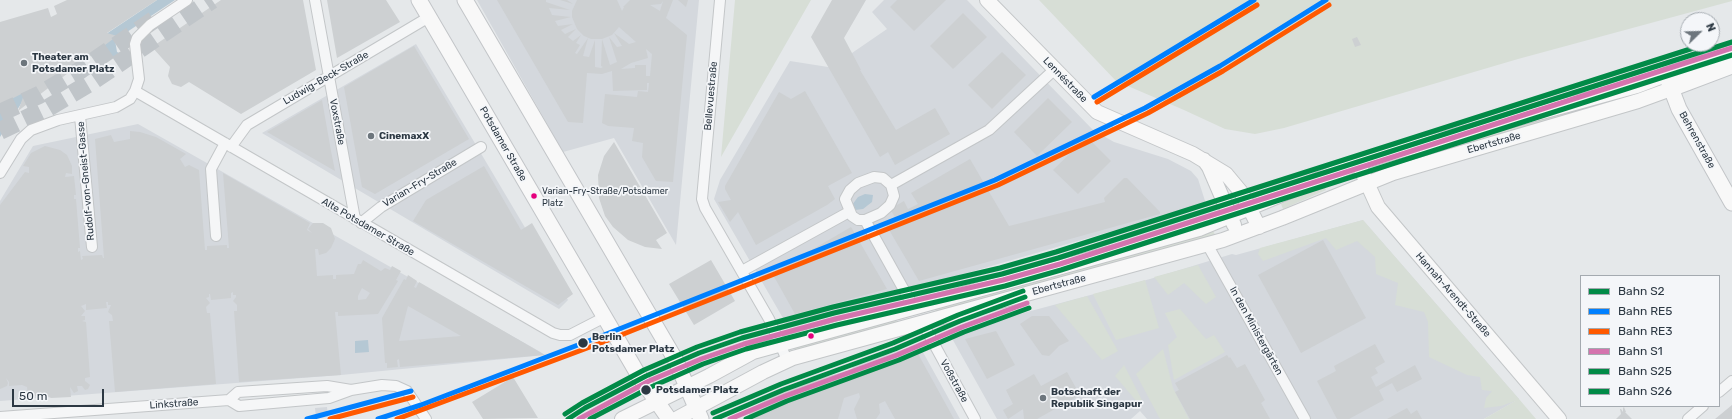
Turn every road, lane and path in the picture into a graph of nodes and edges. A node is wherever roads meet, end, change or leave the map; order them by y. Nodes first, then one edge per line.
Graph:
1 (187, 0) edge
2 (315, 0) edge
3 (419, 0) edge
4 (465, 0) edge
5 (720, 0) edge
6 (987, 0) edge
7 (429, 17) junction
8 (1732, 53) edge
9 (1732, 66) edge
10 (1055, 69) junction
11 (328, 77) junction
12 (1669, 82) junction
13 (136, 91) junction
14 (80, 116) junction
15 (228, 145) junction
16 (481, 147) dead end
17 (1202, 159) junction
18 (1358, 163) junction
19 (0, 173) edge
20 (1366, 183) junction
21 (891, 185) junction
22 (1732, 203) edge
23 (1249, 208) junction
24 (849, 212) junction
25 (1231, 216) junction
26 (865, 220) junction
27 (358, 221) junction
28 (1259, 227) junction
29 (1238, 234) junction
30 (216, 236) dead end
31 (1207, 244) junction
32 (92, 247) dead end
33 (742, 271) junction
34 (914, 308) junction
35 (605, 317) junction
36 (922, 322) junction
37 (780, 344) junction
38 (787, 360) junction
39 (1732, 381) edge
40 (687, 386) junction
41 (1720, 391) edge
42 (656, 402) junction
43 (1702, 407) edge
44 (698, 414) edge
45 (0, 417) edge
46 (426, 419) edge
47 (622, 419) edge
48 (669, 419) edge
49 (676, 419) edge
50 (975, 419) edge
51 (1305, 419) edge
52 (1559, 419) edge
53 (1688, 419) edge

1 - 13 street
2 - 11 street, Voxstraße
3 - 7 main road, Potsdamer Straße
4 - 40 main road
5 - 33 street, Bellevuestraße
6 - 10 main road, Lennéstraße
7 - 11 street, Ludwig-Beck-Straße
7 - 35 main road, Potsdamer Straße
8 - 12 main road, Ebertstraße
9 - 12 main road, Ebertstraße
10 - 17 main road, Lennéstraße
10 - 21 street
11 - 15 street, Ludwig-Beck-Straße
11 - 27 street, Voxstraße
12 - 18 main road, Ebertstraße
12 - 20 main road, Ebertstraße
12 - 22 main road, Behrenstraße
13 - 14 street
13 - 15 street, Alte Potsdamer Straße
14 - 19 street
14 - 32 street, Rudolf-von-Gneist-Gasse
15 - 27 street, Alte Potsdamer Straße
15 - 30 street, Ludwig-Beck-Straße
16 - 27 street, Varian-Fry-Straße
17 - 23 main road, Lennéstraße
17 - 25 main road
18 - 20 main road, Hannah-Arendt-Straße
18 - 23 main road, Ebertstraße
20 - 28 main road, Ebertstraße
20 - 52 main road, Hannah-Arendt-Straße
21 - 24 street
21 - 26 street
23 - 25 main road, Ebertstraße
23 - 28 main road
24 - 26 street
24 - 33 street
25 - 29 main road
25 - 34 main road, Ebertstraße
26 - 34 street
27 - 35 street, Alte Potsdamer Straße
28 - 29 main road, Ebertstraße
29 - 31 main road, Ebertstraße
31 - 36 main road, Ebertstraße
31 - 51 street, In den Ministergärten
33 - 37 street
34 - 36 main road
34 - 37 main road, Ebertstraße
35 - 42 main road
36 - 38 main road, Ebertstraße
36 - 50 street, Voßstraße
37 - 38 street
37 - 40 main road
38 - 44 main road
39 - 41 street
40 - 42 main road
40 - 44 main road
42 - 47 main road
42 - 48 main road
43 - 53 street
44 - 49 main road
45 - 46 street, Linkstraße

